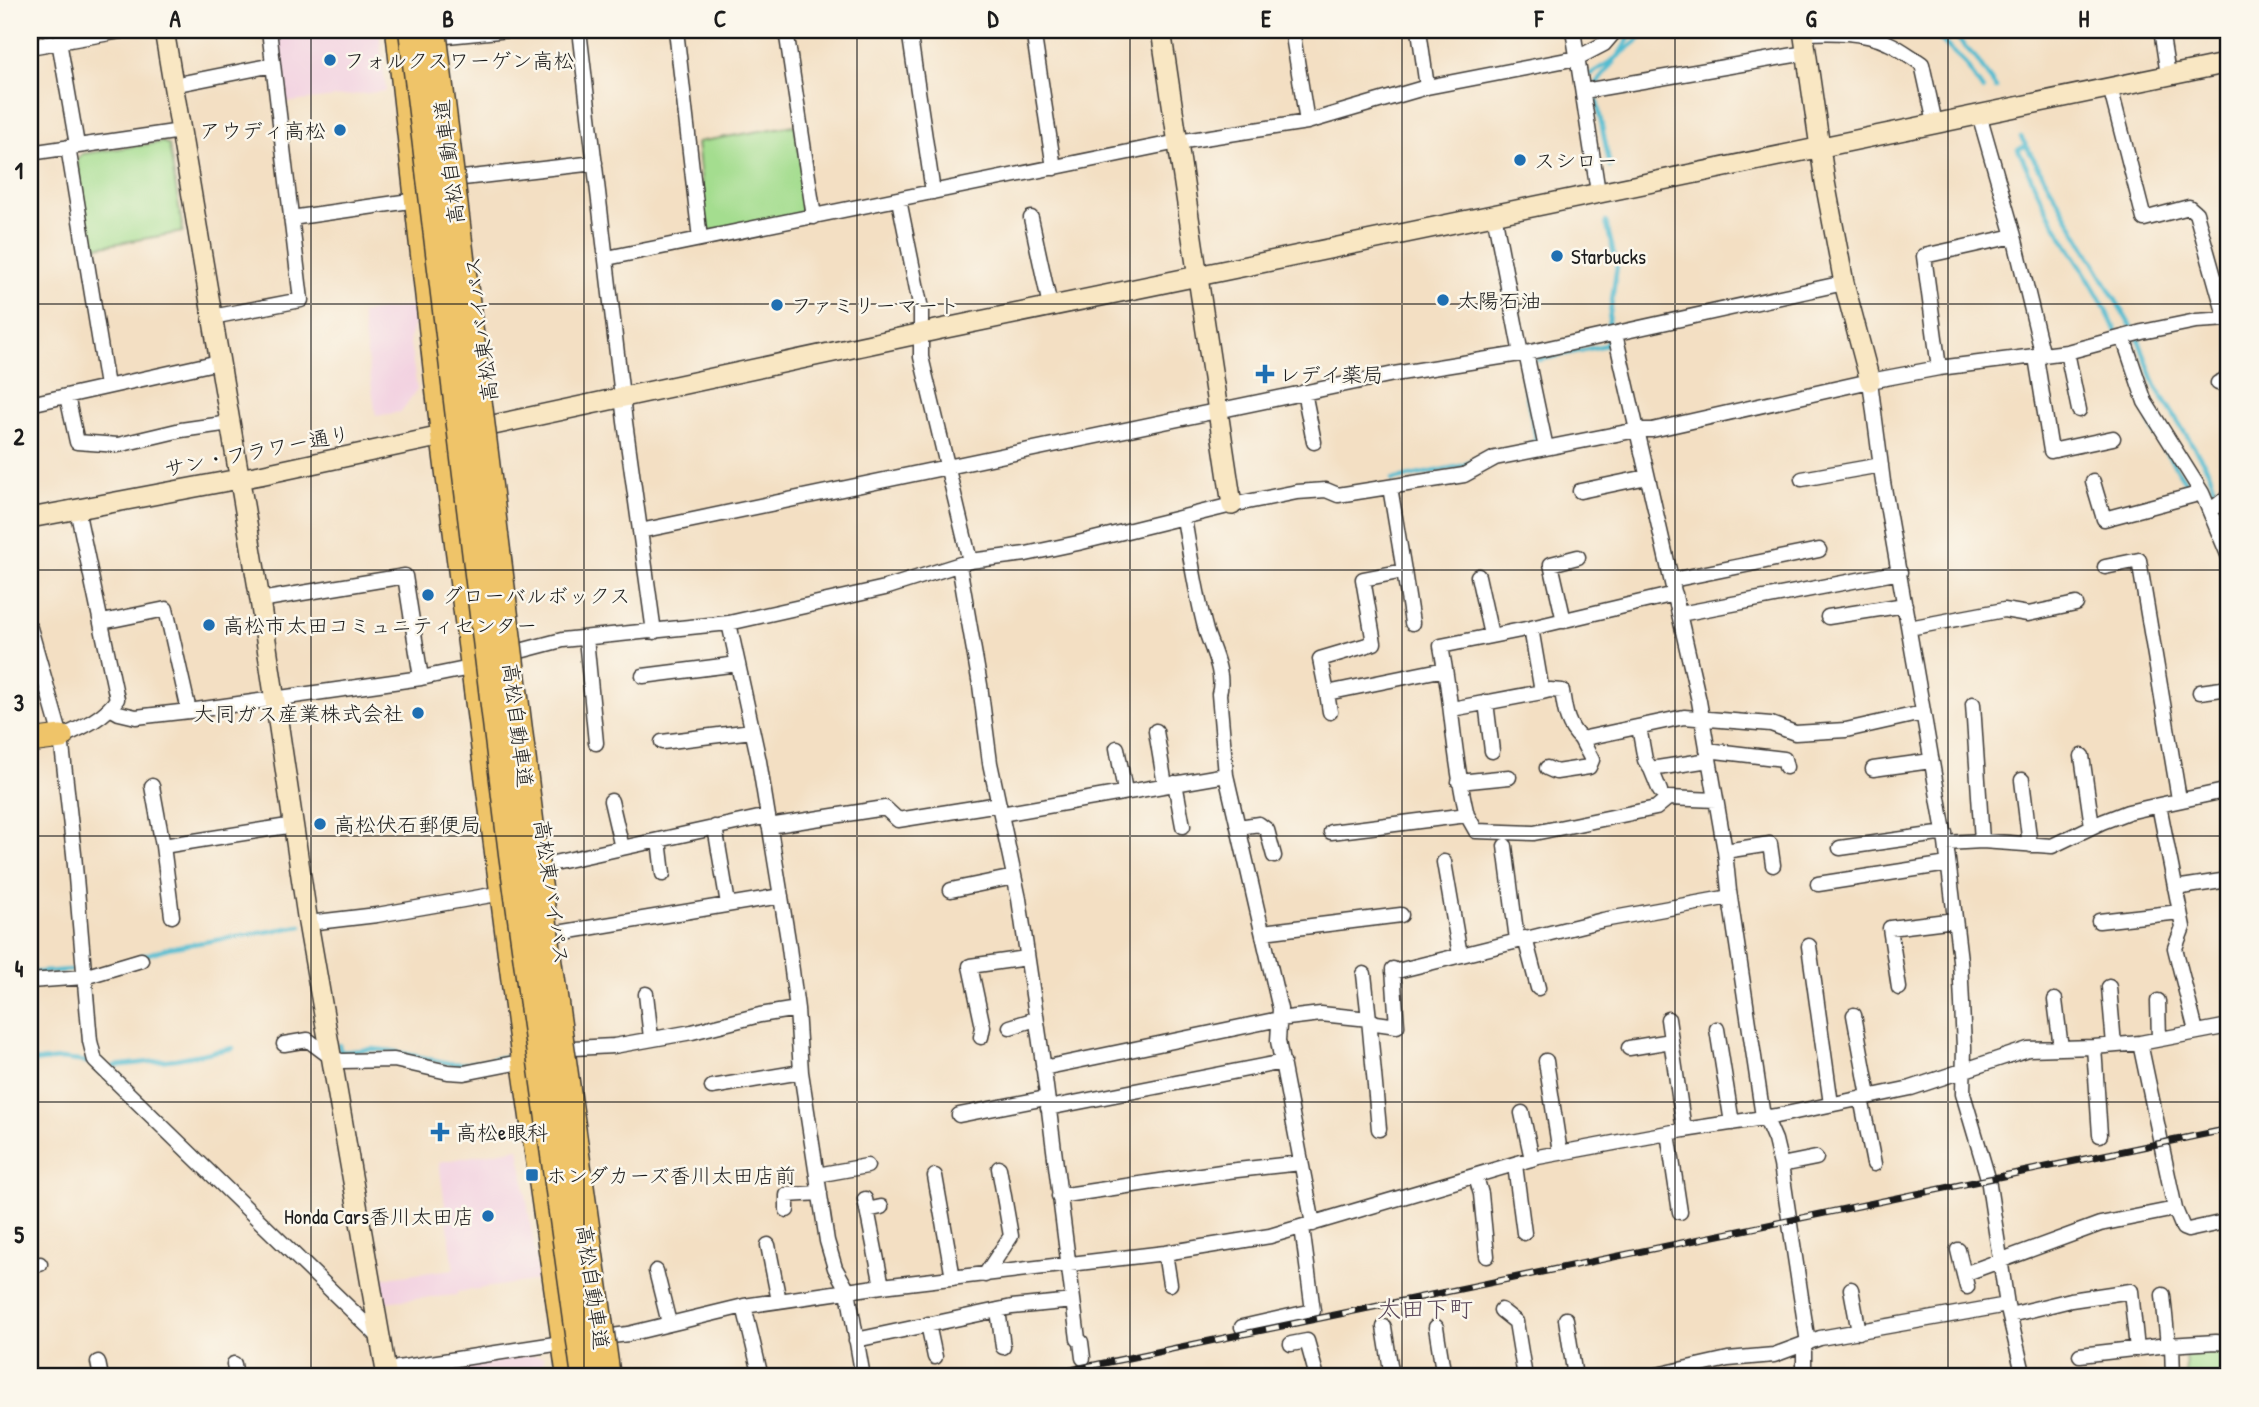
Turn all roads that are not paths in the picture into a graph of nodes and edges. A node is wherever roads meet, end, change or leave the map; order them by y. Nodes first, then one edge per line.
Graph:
1 (127, 30) edge
2 (164, 30) edge
3 (269, 30) edge
4 (399, 30) edge
5 (412, 30) edge
6 (509, 30) edge
7 (579, 30) edge
8 (676, 30) edge
9 (786, 30) edge
10 (909, 30) edge
11 (1033, 30) edge
12 (1161, 30) edge
13 (1292, 30) edge
14 (1419, 30) edge
15 (1573, 30) edge
16 (1616, 30) edge
17 (2161, 30) edge
18 (442, 32) edge
19 (1804, 39) edge
20 (60, 41) junction
21 (30, 47) edge
22 (1577, 58) junction
23 (2229, 63) edge
24 (273, 65) junction
25 (2168, 75) junction
26 (173, 85) junction
27 (2110, 87) junction
28 (1427, 88) junction
29 (1584, 91) junction
30 (1979, 114) junction
31 (1307, 122) junction
32 (1935, 123) junction
33 (181, 131) junction
34 (1178, 142) junction
35 (72, 146) junction
36 (1819, 148) junction
37 (30, 153) edge
38 (595, 163) junction
39 (1054, 168) junction
40 (463, 178) junction
41 (933, 192) junction
42 (1598, 192) junction
43 (417, 200) junction
44 (899, 200) junction
45 (1494, 214) junction
46 (814, 217) junction
47 (291, 218) junction
48 (1031, 218) dead end
49 (2014, 236) junction
50 (700, 239) junction
51 (607, 258) junction
52 (1197, 276) junction
53 (1843, 284) junction
54 (1050, 306) junction
55 (212, 317) junction
56 (2227, 319) edge
57 (921, 333) junction
58 (1615, 334) junction
59 (2131, 335) junction
60 (2067, 352) junction
61 (1524, 353) junction
62 (2040, 356) junction
63 (219, 362) junction
64 (1940, 368) junction
65 (1870, 381) junction
66 (107, 386) junction
67 (1304, 393) junction
68 (67, 396) junction
69 (622, 399) junction
70 (30, 404) edge
71 (1219, 410) junction
72 (2079, 410) dead end
73 (230, 423) junction
74 (492, 425) junction
75 (1637, 430) junction
76 (444, 435) junction
77 (2113, 438) dead end
78 (1314, 442) dead end
79 (1546, 448) junction
80 (1881, 465) junction
81 (948, 467) junction
82 (1647, 477) junction
83 (239, 479) junction
84 (1802, 479) dead end
85 (2093, 482) dead end
86 (1390, 488) junction
87 (1580, 491) dead end
88 (2202, 493) junction
89 (2229, 496) edge
90 (1232, 505) junction
91 (77, 509) junction
92 (2211, 510) junction
93 (30, 518) edge
94 (1184, 518) junction
95 (640, 531) junction
96 (1819, 550) dead end
97 (2229, 556) edge
98 (1578, 557) dead end
99 (965, 563) junction
100 (2105, 567) dead end
101 (1404, 571) junction
102 (1900, 572) junction
103 (1478, 576) dead end
104 (1674, 587) junction
105 (260, 600) junction
106 (2076, 604) dead end
107 (1905, 605) junction
108 (1680, 614) junction
109 (1828, 617) dead end
110 (1564, 621) junction
111 (102, 622) junction
112 (729, 623) junction
113 (1412, 624) dead end
114 (30, 628) edge
115 (1531, 628) junction
116 (1909, 628) junction
117 (654, 632) junction
118 (1491, 635) junction
119 (586, 638) junction
120 (520, 651) junction
121 (738, 664) junction
122 (36, 666) edge
123 (475, 667) junction
124 (1445, 669) junction
125 (643, 676) dead end
126 (421, 678) junction
127 (2229, 688) edge
128 (1542, 692) junction
129 (2200, 692) dead end
130 (1327, 693) junction
131 (275, 699) junction
132 (1486, 702) junction
133 (1973, 705) dead end
134 (110, 708) junction
135 (1452, 709) junction
136 (189, 711) junction
137 (1330, 712) dead end
138 (1922, 713) junction
139 (1702, 719) junction
140 (1639, 727) junction
141 (752, 731) junction
142 (1156, 731) dead end
143 (61, 737) junction
144 (1581, 738) junction
145 (30, 741) edge
146 (596, 743) dead end
147 (662, 743) dead end
148 (1117, 748) dead end
149 (1492, 751) dead end
150 (1708, 755) junction
151 (2082, 756) dead end
152 (1931, 761) junction
153 (1786, 767) dead end
154 (1547, 768) dead end
155 (1651, 769) junction
156 (1873, 769) dead end
157 (1226, 775) junction
158 (1510, 777) dead end
159 (2022, 780) dead end
160 (1459, 782) junction
161 (1170, 784) junction
162 (152, 786) dead end
163 (2229, 790) edge
164 (1125, 791) junction
165 (1660, 791) dead end
166 (2179, 799) junction
167 (1716, 800) junction
168 (611, 801) dead end
169 (2159, 805) junction
170 (1000, 809) junction
171 (1467, 815) junction
172 (769, 821) junction
173 (294, 825) junction
174 (2092, 826) junction
175 (715, 827) junction
176 (1183, 827) dead end
177 (1239, 827) junction
178 (1331, 832) dead end
179 (1945, 838) junction
180 (659, 840) junction
181 (1982, 841) junction
182 (2030, 845) junction
183 (163, 846) junction
184 (1505, 846) dead end
185 (622, 848) junction
186 (1840, 848) dead end
187 (1725, 851) junction
188 (1274, 856) dead end
189 (1444, 862) dead end
190 (549, 864) junction
191 (1948, 864) junction
192 (1773, 865) dead end
193 (663, 874) dead end
194 (1014, 877) junction
195 (2228, 880) edge
196 (1818, 884) dead end
197 (2175, 888) junction
198 (951, 890) dead end
199 (503, 893) junction
200 (781, 896) junction
201 (1730, 897) junction
202 (728, 904) junction
203 (2180, 912) junction
204 (1401, 915) dead end
205 (172, 916) dead end
206 (1955, 920) junction
207 (2099, 920) dead end
208 (308, 923) junction
209 (1263, 932) junction
210 (558, 933) junction
211 (1521, 939) junction
212 (1810, 946) dead end
213 (1460, 955) junction
214 (1027, 958) junction
215 (141, 960) dead end
216 (1364, 974) dead end
217 (84, 977) junction
218 (30, 981) edge
219 (2109, 987) dead end
220 (1538, 988) dead end
221 (1899, 988) dead end
222 (646, 994) dead end
223 (2055, 1000) dead end
224 (2158, 1001) dead end
225 (797, 1009) junction
226 (1854, 1015) dead end
227 (1036, 1019) junction
228 (1279, 1019) junction
229 (1368, 1019) junction
230 (1668, 1019) dead end
231 (2229, 1026) edge
232 (1010, 1027) dead end
233 (1717, 1029) dead end
234 (2196, 1031) junction
235 (981, 1037) dead end
236 (651, 1038) junction
237 (2159, 1039) junction
238 (1671, 1041) junction
239 (2140, 1043) junction
240 (284, 1044) dead end
241 (2114, 1045) junction
242 (2094, 1047) junction
243 (573, 1048) junction
244 (1629, 1048) dead end
245 (2061, 1048) junction
246 (332, 1058) junction
247 (525, 1061) junction
248 (1546, 1061) dead end
249 (1283, 1062) junction
250 (1043, 1068) junction
251 (1962, 1070) junction
252 (801, 1072) junction
253 (712, 1087) dead end
254 (1865, 1097) junction
255 (1047, 1103) junction
256 (1831, 1104) junction
257 (1522, 1113) dead end
258 (959, 1115) dead end
259 (1766, 1117) junction
260 (1732, 1122) junction
261 (1379, 1129) dead end
262 (1684, 1130) junction
263 (1668, 1133) junction
264 (2100, 1135) dead end
265 (1560, 1153) junction
266 (1816, 1158) dead end
267 (1532, 1159) junction
268 (1301, 1163) junction
269 (1874, 1164) dead end
270 (1515, 1165) junction
271 (867, 1166) dead end
272 (1781, 1166) junction
273 (999, 1168) dead end
274 (817, 1175) junction
275 (936, 1176) dead end
276 (1476, 1177) junction
277 (820, 1193) junction
278 (1059, 1196) junction
279 (871, 1205) dead end
280 (2175, 1209) junction
281 (787, 1210) dead end
282 (1679, 1212) dead end
283 (2229, 1220) edge
284 (1308, 1225) junction
285 (1524, 1233) dead end
286 (768, 1245) dead end
287 (1958, 1250) dead end
288 (1165, 1252) junction
289 (1488, 1255) dead end
290 (2000, 1261) junction
291 (1069, 1265) junction
292 (656, 1271) dead end
293 (985, 1275) junction
294 (953, 1278) junction
295 (1170, 1284) dead end
296 (882, 1286) junction
297 (1851, 1289) dead end
298 (848, 1291) junction
299 (2163, 1295) dead end
300 (779, 1301) junction
301 (1073, 1301) junction
302 (744, 1306) junction
303 (998, 1310) junction
304 (1501, 1310) dead end
305 (2009, 1310) junction
306 (1566, 1319) dead end
307 (669, 1323) junction
308 (928, 1324) junction
309 (1242, 1327) dead end
310 (1384, 1327) dead end
311 (1436, 1327) dead end
312 (1859, 1332) junction
313 (614, 1336) junction
314 (379, 1337) junction
315 (856, 1340) junction
316 (565, 1342) junction
317 (1291, 1343) dead end
318 (1806, 1343) junction
319 (2229, 1343) edge
320 (2170, 1345) junction
321 (1003, 1347) dead end
322 (2137, 1349) junction
323 (2080, 1355) dead end
324 (935, 1357) dead end
325 (1083, 1358) tunnel mouth
326 (97, 1362) dead end
327 (383, 1376) edge
328 (101, 1377) edge
329 (570, 1377) edge
330 (585, 1377) edge
331 (607, 1377) edge
332 (620, 1377) edge
333 (761, 1377) edge
334 (863, 1377) edge
335 (1317, 1377) edge
336 (1392, 1377) edge
337 (1444, 1377) edge
338 (1525, 1377) edge
339 (1575, 1377) edge
340 (1648, 1377) edge
341 (1804, 1377) edge
342 (2024, 1377) edge
343 (2173, 1377) edge

1 - 20 street
2 - 26 street
3 - 24 street
4 - 43 highway
5 - 330 highway, 高松自動車道, bridge
6 - 18 street
7 - 38 street
8 - 50 street
9 - 46 street
10 - 41 street
11 - 39 street
12 - 34 street
13 - 31 street
14 - 28 street
15 - 22 street
16 - 22 street
17 - 25 street
18 - 40 highway, 高松東バイパス
18 - 331 highway, 高松自動車道, bridge
19 - 29 street
19 - 32 street
19 - 36 street
20 - 21 street
20 - 35 street
22 - 28 street
22 - 29 street
23 - 25 street, サン・フラワー通り
24 - 26 street
24 - 47 street
25 - 27 street, サン・フラワー通り
26 - 33 street
27 - 30 street, サン・フラワー通り
27 - 56 street
28 - 31 street
29 - 42 street
30 - 32 street, サン・フラワー通り
30 - 49 street
31 - 34 street
32 - 36 street, サン・フラワー通り
33 - 35 street
33 - 55 street
34 - 39 street
34 - 52 street
35 - 37 street
35 - 66 street
36 - 42 street, サン・フラワー通り
36 - 53 street
38 - 40 street
38 - 51 street
39 - 41 street
40 - 74 highway, 高松東バイパス
41 - 44 street
42 - 45 street, サン・フラワー通り
43 - 47 street
43 - 76 highway
44 - 46 street
44 - 57 street
45 - 52 street, サン・フラワー通り
45 - 61 street
46 - 50 street
47 - 55 street
48 - 54 street
49 - 62 street
49 - 64 street
50 - 51 street
51 - 69 street
52 - 54 street, サン・フラワー通り
52 - 71 street
53 - 58 street
53 - 65 street
54 - 57 street, サン・フラワー通り
55 - 63 street
56 - 59 street
57 - 69 street, サン・フラワー通り
57 - 81 street
58 - 61 street
58 - 75 street
59 - 60 street
59 - 88 street
60 - 62 street
60 - 72 street
61 - 67 street
61 - 79 street
62 - 64 street
62 - 77 street
63 - 66 street
63 - 73 street
64 - 65 street
65 - 75 street
65 - 80 street
66 - 68 street
67 - 71 street
67 - 78 street
68 - 70 street
68 - 73 street
69 - 74 street, サン・フラワー通り
69 - 95 street
71 - 81 street
71 - 90 street
73 - 83 street
74 - 76 street, サン・フラワー通り
74 - 120 highway, 高松東バイパス
75 - 79 street
75 - 82 street
76 - 83 street, サン・フラワー通り
76 - 123 highway
79 - 86 street
80 - 84 street
80 - 102 street
81 - 95 street
81 - 99 street
82 - 87 street
82 - 104 street
83 - 91 street, サン・フラワー通り
83 - 105 street
85 - 88 street
86 - 90 street
86 - 101 street
88 - 92 street
89 - 92 street
90 - 94 street
91 - 93 street, サン・フラワー通り
91 - 111 street
92 - 97 street
94 - 99 street
94 - 157 street
95 - 117 street
96 - 104 street
98 - 110 street
99 - 112 street
99 - 170 street
100 - 166 street
101 - 113 street
101 - 130 street
102 - 107 street
102 - 108 street
103 - 118 street
104 - 108 street
104 - 110 street
105 - 126 street
105 - 131 street
106 - 116 street
107 - 109 street
107 - 116 street
108 - 139 street
110 - 115 street
111 - 134 street
111 - 136 street
112 - 117 street
112 - 121 street
114 - 122 street
115 - 118 street
115 - 128 street
116 - 138 street
117 - 119 street
118 - 124 street
119 - 120 street
119 - 146 street
120 - 190 highway, 高松東バイパス
121 - 125 street
121 - 141 street
122 - 143 street
123 - 126 street
123 - 199 highway
124 - 130 street
124 - 135 street
126 - 131 street
127 - 129 street
128 - 132 street
128 - 144 street
130 - 137 street
131 - 136 street
131 - 173 street
132 - 135 street
132 - 149 street
133 - 181 street
134 - 136 street
134 - 143 street
135 - 160 street
138 - 139 street
138 - 152 street
139 - 140 street
139 - 150 street
140 - 144 street
140 - 155 street
141 - 147 street
141 - 172 street
142 - 161 street
143 - 145 main road
143 - 217 street
144 - 154 street
148 - 164 street
150 - 153 street
150 - 155 street
150 - 167 street
151 - 174 street
152 - 156 street
152 - 179 street
155 - 165 street
157 - 161 street
157 - 177 street
158 - 160 street
159 - 182 street
160 - 171 street
161 - 164 street
161 - 176 street
162 - 183 street
163 - 166 street
164 - 170 street
166 - 169 street
167 - 171 street
167 - 187 street
168 - 185 street
169 - 174 street
169 - 197 street
170 - 172 street
170 - 194 street
171 - 178 street
172 - 175 street
172 - 200 street
173 - 183 street
173 - 208 street
174 - 182 street
175 - 180 street
175 - 202 street
177 - 188 street
177 - 209 street
179 - 181 street
179 - 186 street
179 - 191 street
180 - 185 street
180 - 193 street
181 - 182 street
183 - 205 street
184 - 211 street
185 - 190 street
187 - 192 street
187 - 201 street
189 - 213 street
190 - 210 highway, 高松東バイパス
191 - 196 street
191 - 206 street
194 - 198 street
194 - 214 street
195 - 197 street
197 - 203 street
199 - 208 street
199 - 247 highway
200 - 202 street
200 - 225 street
201 - 211 street
201 - 259 street
202 - 210 street
203 - 207 street
203 - 234 street
204 - 209 street
206 - 221 street
206 - 251 street
208 - 246 street
209 - 228 street
210 - 243 highway, 高松東バイパス
211 - 213 street
211 - 220 street
212 - 256 street
213 - 229 street
214 - 227 street
214 - 235 street
215 - 217 street
216 - 229 street
217 - 218 street
217 - 314 street
219 - 241 street
222 - 236 street
223 - 245 street
224 - 237 street
225 - 236 street
225 - 252 street
226 - 254 street
227 - 232 street
227 - 250 street
228 - 229 street
228 - 249 street
228 - 250 street
229 - 261 street
230 - 238 street
231 - 234 street
233 - 260 street
234 - 237 street
236 - 243 street
237 - 239 street
238 - 244 street
238 - 262 street
239 - 241 street
239 - 280 street
240 - 246 street
241 - 242 street
242 - 245 street
242 - 264 street
243 - 313 highway, 高松東バイパス
245 - 251 street
246 - 247 street
246 - 314 street
247 - 316 highway
248 - 265 street
249 - 255 street
249 - 268 street
250 - 255 street
251 - 254 street
251 - 290 street
252 - 253 street
252 - 274 street
254 - 256 street
254 - 269 street
255 - 258 street
255 - 278 street
256 - 259 street
257 - 267 street
259 - 260 street
259 - 272 street
260 - 262 street
262 - 263 street
263 - 265 street
263 - 282 street
265 - 267 street
266 - 272 street
267 - 270 street
268 - 278 street
268 - 284 street
270 - 276 street
270 - 285 street
271 - 274 street
272 - 318 street
273 - 293 street
274 - 277 street
275 - 294 street
276 - 284 street
276 - 289 street
277 - 281 street
277 - 298 street
278 - 291 street
279 - 296 street
280 - 283 street
280 - 290 street
284 - 288 street
284 - 309 street
286 - 300 street
287 - 290 street
288 - 291 street
288 - 295 street
290 - 305 street
291 - 293 street
291 - 301 street
292 - 307 street
293 - 294 street
294 - 296 street
296 - 298 street
297 - 312 street
298 - 300 street
298 - 315 street
299 - 320 street
300 - 302 street
301 - 303 street
301 - 325 street
302 - 307 street
302 - 333 street
303 - 308 street
303 - 321 street
304 - 338 street
305 - 312 street
305 - 322 street
305 - 342 street
306 - 339 street
307 - 313 street
308 - 315 street
308 - 324 street
310 - 336 street
311 - 337 street
312 - 318 street
313 - 316 street
313 - 332 highway, 高松東バイパス
314 - 327 street
315 - 334 street
316 - 327 street
316 - 329 highway
317 - 335 street
318 - 340 street
318 - 341 street
319 - 320 street
320 - 322 street
320 - 343 street
322 - 323 street
326 - 328 street

